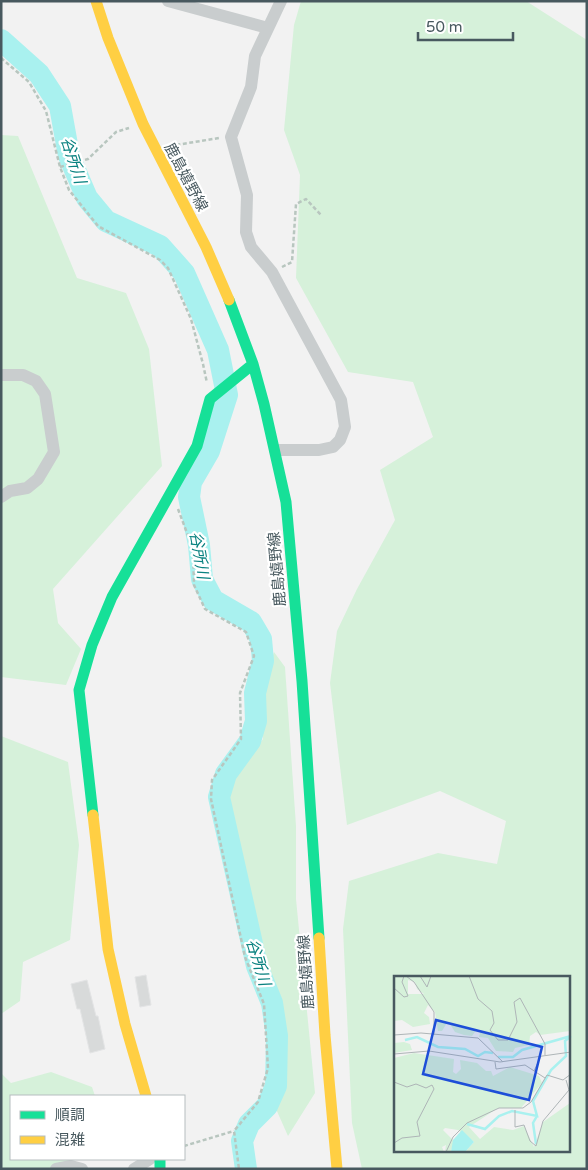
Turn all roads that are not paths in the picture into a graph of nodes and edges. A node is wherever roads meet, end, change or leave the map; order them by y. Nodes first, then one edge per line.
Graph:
1 (96, 1) edge
2 (168, 1) edge
3 (280, 1) edge
4 (268, 28) junction
5 (253, 364) junction
6 (1, 375) edge
7 (275, 450) junction
8 (1, 498) edge
9 (146, 1095) edge
10 (148, 1160) edge
11 (56, 1169) edge
12 (82, 1169) edge
13 (134, 1169) edge
14 (337, 1169) edge

1 - 5 main road, 鹿島嬉野線
2 - 4 street
3 - 4 street
4 - 7 street
5 - 7 main road, 鹿島嬉野線
5 - 9 main road
6 - 8 street
7 - 14 main road, 鹿島嬉野線
10 - 13 street
11 - 12 street

